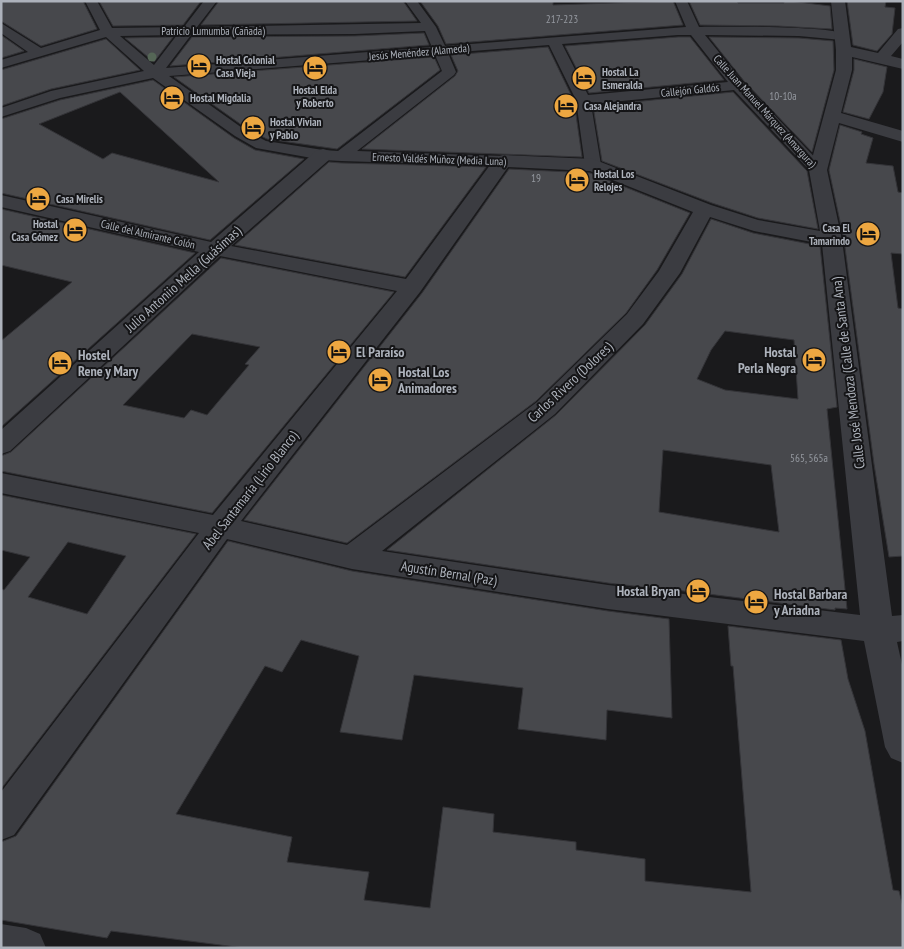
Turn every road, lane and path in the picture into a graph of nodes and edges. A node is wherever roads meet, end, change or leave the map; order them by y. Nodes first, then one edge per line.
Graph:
1 (91, 1) edge
2 (211, 1) edge
3 (411, 1) edge
4 (680, 1) edge
5 (838, 1) edge
6 (1, 27) edge
7 (430, 27) junction
8 (694, 30) junction
9 (189, 31) junction
10 (108, 32) junction
11 (903, 32) edge
12 (552, 40) junction
13 (843, 43) junction
14 (440, 50) junction
15 (38, 52) junction
16 (882, 58) junction
17 (1, 64) edge
18 (903, 64) edge
19 (155, 73) junction
20 (738, 85) junction
21 (583, 100) junction
22 (1, 113) edge
23 (833, 116) junction
24 (903, 137) edge
25 (332, 155) junction
26 (503, 162) junction
27 (593, 165) junction
28 (818, 170) junction
29 (1, 201) edge
30 (704, 209) junction
31 (832, 240) junction
32 (216, 249) junction
33 (412, 288) junction
34 (1, 444) edge
35 (1, 483) edge
36 (220, 527) junction
37 (352, 558) junction
38 (890, 629) edge
39 (903, 747) edge
40 (1, 822) edge
41 (1, 944) edge
42 (26, 948) edge

1 - 10 street, Ernesto Valdés Muñoz (Media Luna)
2 - 9 street
3 - 7 street
4 - 8 street, Calle Juan Manuel Márquez (Amargura)
5 - 13 street, Calle José Mendoza (Calle de Santa Ana)
6 - 15 street
7 - 9 street, Patricio Lumumba (Cañada)
7 - 14 street
8 - 12 street, Jesús Menéndez (Alameda)
8 - 13 street, Jesús Menéndez (Alameda)
8 - 20 street, Calle Juan Manuel Márquez (Amargura)
9 - 10 street, Patricio Lumumba (Cañada)
9 - 19 street
10 - 15 street, Patricio Lumumba (Cañada)
10 - 19 street, Ernesto Valdés Muñoz (Media Luna)
11 - 16 street
12 - 14 street, Jesús Menéndez (Alameda)
12 - 21 street
13 - 16 street
13 - 23 street, Calle José Mendoza (Calle de Santa Ana)
14 - 19 street, Jesús Menéndez (Alameda)
14 - 25 street
15 - 17 street, Patricio Lumumba (Cañada)
16 - 18 street
19 - 22 street, Jesús Menéndez (Alameda)
19 - 25 street, Ernesto Valdés Muñoz (Media Luna)
20 - 21 street, Callejón Galdós
20 - 28 street, Calle Juan Manuel Márquez (Amargura)
21 - 27 street
23 - 24 street
23 - 28 street, Calle José Mendoza (Calle de Santa Ana)
25 - 26 street, Ernesto Valdés Muñoz (Media Luna)
25 - 32 street, Julio Antoniio Mella (Guásimas)
26 - 27 street, Ernesto Valdés Muñoz (Media Luna)
26 - 33 street, Abel Santamaría (Lirio Blanco)
27 - 30 street, Ernesto Valdés Muñoz (Media Luna)
28 - 31 street, Calle José Mendoza (Calle de Santa Ana)
29 - 32 street, Calle del Almirante Colón
30 - 31 street, Ernesto Valdés Muñoz (Media Luna)
30 - 37 street, Carlos Rivero (Dolores)
31 - 38 street, Calle José Mendoza (Calle de Santa Ana)
32 - 33 street, Calle del Almirante Colón
32 - 34 street, Julio Antoniio Mella (Guásimas)
33 - 36 street, Abel Santamaría (Lirio Blanco)
35 - 36 street, Agustín Bernal (Paz)
36 - 37 street, Agustín Bernal (Paz)
36 - 40 street, Abel Santamaría (Lirio Blanco)
37 - 38 street, Agustín Bernal (Paz)
38 - 39 street, Calle José Mendoza (Calle de Santa Ana)
41 - 42 street

